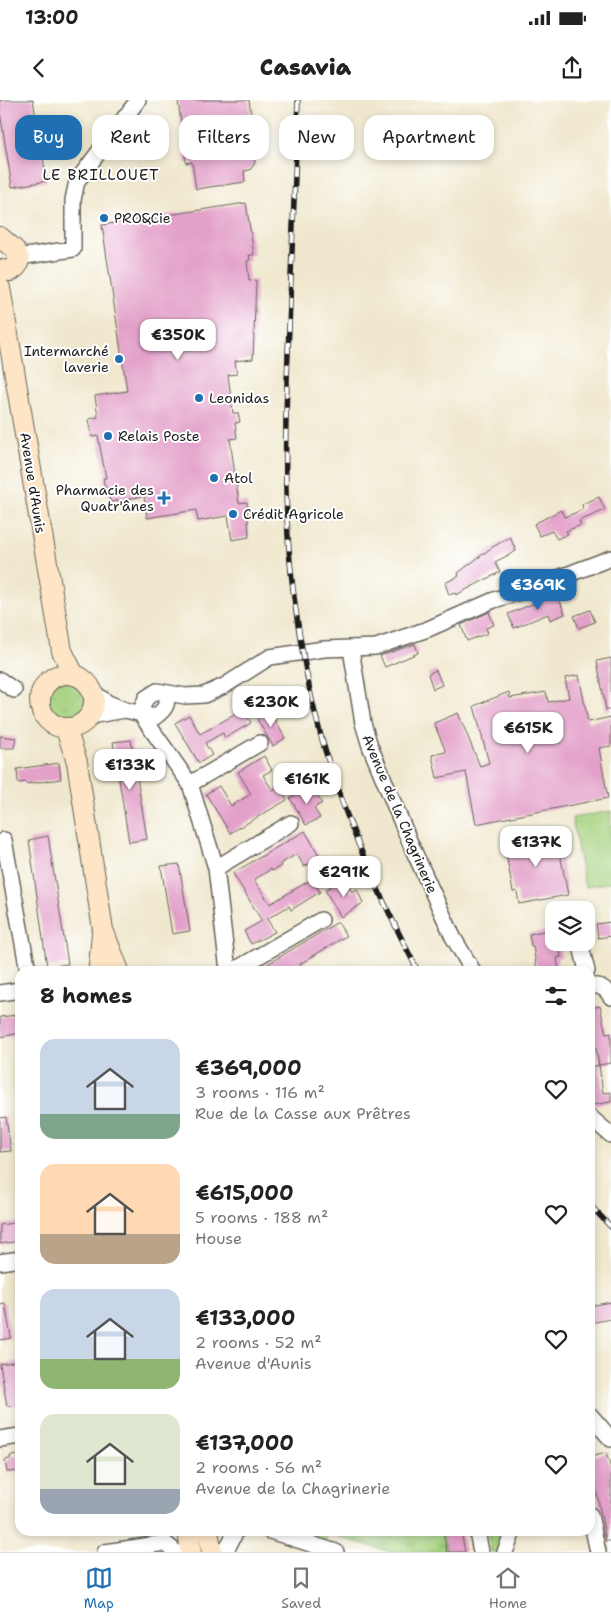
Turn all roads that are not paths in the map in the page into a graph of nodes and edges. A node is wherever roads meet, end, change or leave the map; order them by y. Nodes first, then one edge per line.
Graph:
1 (138, 100) edge
2 (8, 255) edge
3 (0, 288) edge
4 (6, 314) junction
5 (611, 558) edge
6 (351, 649) junction
7 (62, 651) junction
8 (74, 674) junction
9 (54, 677) junction
10 (0, 680) edge
11 (14, 690) dead end
12 (93, 692) junction
13 (125, 710) junction
14 (140, 713) junction
15 (80, 723) junction
16 (260, 743) dead end
17 (190, 784) junction
18 (291, 823) dead end
19 (4, 840) dead end
20 (216, 868) junction
21 (320, 920) dead end
22 (582, 951) edge
23 (27, 966) edge
24 (105, 966) edge
25 (227, 966) edge
26 (242, 966) edge
27 (470, 966) edge
28 (585, 966) edge
29 (595, 985) edge
30 (15, 991) edge
31 (0, 993) edge
32 (611, 997) edge
33 (595, 1121) edge
34 (611, 1135) edge
35 (15, 1260) edge
36 (0, 1262) edge
37 (595, 1427) edge
38 (15, 1437) edge
39 (0, 1439) edge
40 (611, 1439) edge
41 (189, 1536) edge
42 (209, 1536) edge
43 (234, 1536) edge
44 (478, 1536) edge
45 (511, 1536) edge
46 (595, 1536) edge
47 (302, 1537) edge
48 (171, 1542) edge
49 (105, 1552) edge
50 (191, 1552) edge
51 (212, 1552) edge
52 (221, 1552) edge
53 (336, 1552) edge
54 (481, 1552) edge
55 (505, 1552) edge
56 (598, 1552) edge

1 - 2 street
2 - 4 main road, Avenue d'Aunis
3 - 4 main road, Avenue d'Aunis
4 - 7 main road, Avenue d'Aunis
5 - 6 street
6 - 14 street
6 - 27 street, Avenue de la Chagrinerie
7 - 8 main road, Avenue d'Aunis
7 - 9 main road, Avenue d'Aunis
8 - 9 main road
8 - 12 main road
9 - 15 main road
10 - 11 street
12 - 13 street
12 - 15 main road
13 - 14 street
13 - 15 street
14 - 17 street
15 - 24 main road
16 - 17 street
17 - 20 street
18 - 20 street
19 - 23 street
20 - 25 street
21 - 26 street
22 - 28 street
29 - 32 street
30 - 31 street
33 - 34 street
35 - 36 street
37 - 40 street
38 - 39 street
41 - 50 main road
42 - 51 main road
43 - 52 street
44 - 54 street
45 - 55 street
46 - 56 street
47 - 53 street
48 - 49 street

